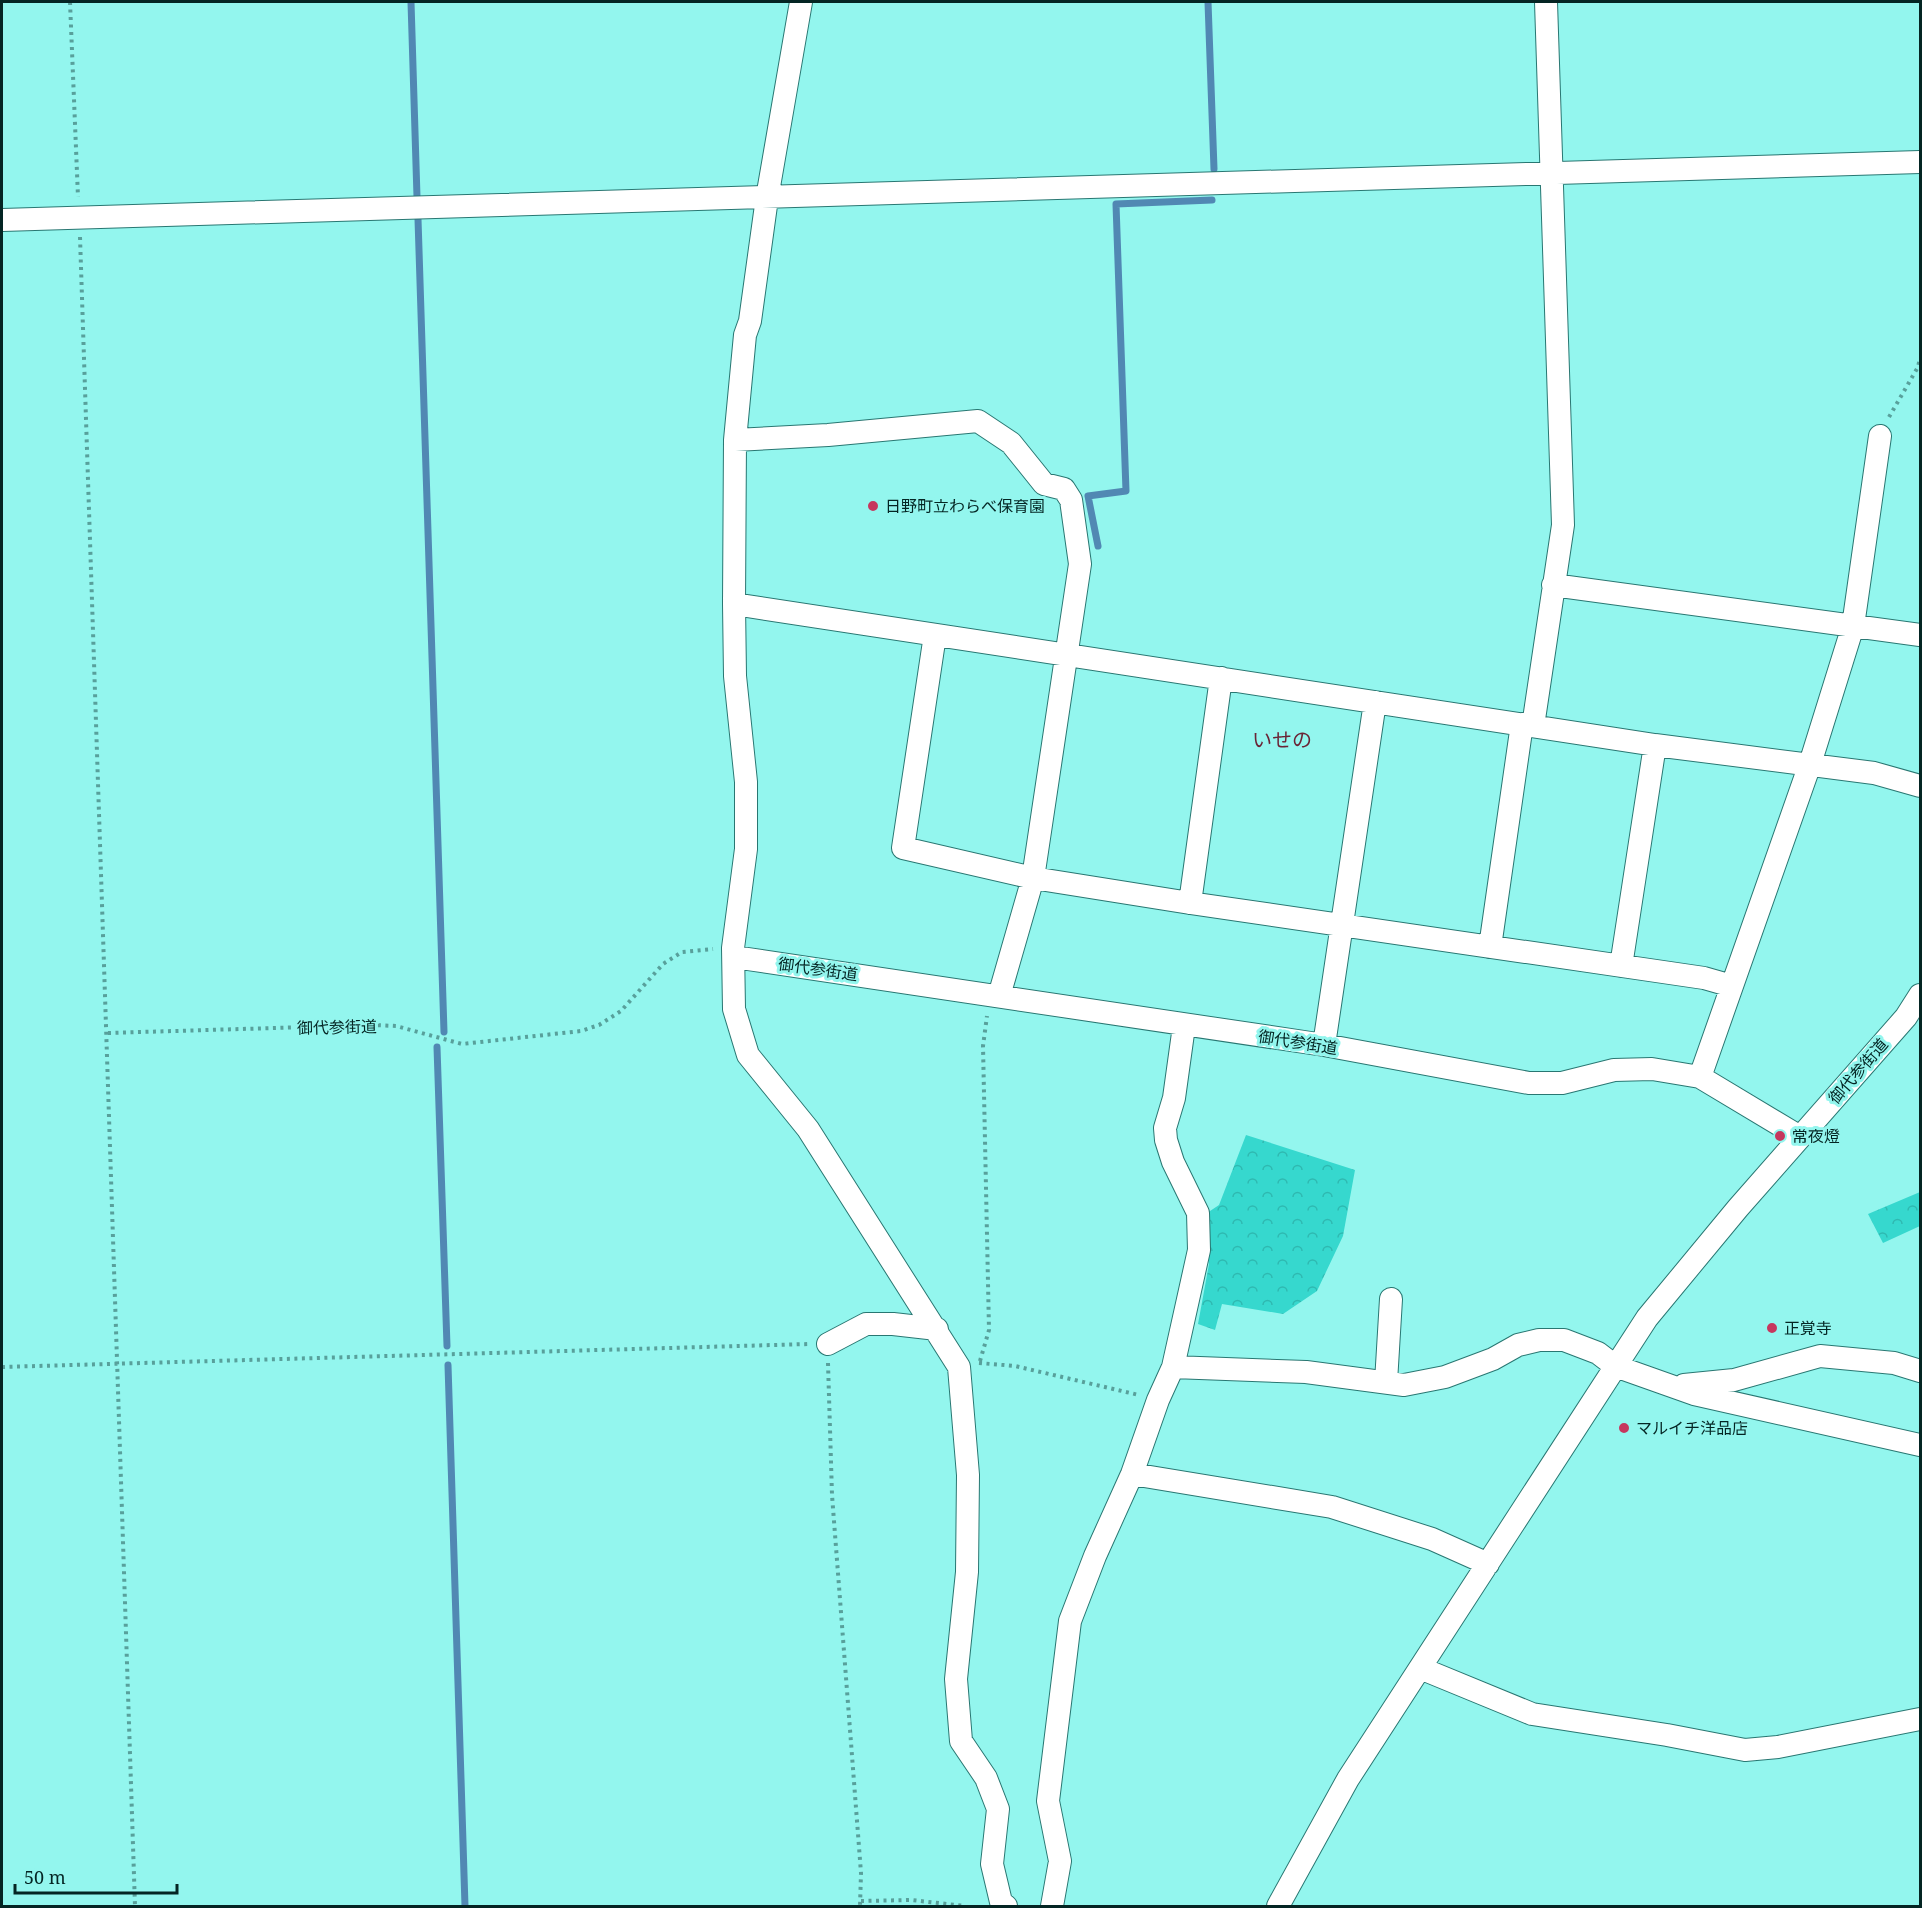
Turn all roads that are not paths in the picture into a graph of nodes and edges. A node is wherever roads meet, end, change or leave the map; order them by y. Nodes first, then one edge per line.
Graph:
1 (801, 2) edge
2 (1546, 2) edge
3 (1920, 162) edge
4 (1553, 174) junction
5 (767, 198) junction
6 (2, 220) edge
7 (1880, 436) road end
8 (735, 440) junction
9 (1553, 585) junction
10 (734, 604) junction
11 (1853, 626) junction
12 (1920, 634) edge
13 (935, 635) junction
14 (1066, 654) junction
15 (1221, 678) junction
16 (1375, 702) junction
17 (1527, 725) junction
18 (1654, 745) junction
19 (1809, 767) junction
20 (1920, 786) edge
21 (1034, 878) junction
22 (1190, 903) junction
23 (1342, 924) junction
24 (1490, 947) junction
25 (734, 952) junction
26 (1621, 966) junction
27 (1732, 986) junction
28 (1920, 995) edge
29 (999, 996) junction
30 (1184, 1026) junction
31 (1324, 1045) junction
32 (1701, 1077) junction
33 (1800, 1137) junction
34 (1391, 1299) dead end
35 (937, 1329) junction
36 (828, 1344) road end
37 (1615, 1366) junction
38 (1173, 1367) junction
39 (1920, 1371) edge
40 (1386, 1382) junction
41 (1671, 1386) junction
42 (1920, 1445) edge
43 (1132, 1474) junction
44 (1488, 1564) junction
45 (1420, 1668) junction
46 (1920, 1719) edge
47 (1006, 1906) edge
48 (1052, 1906) edge
49 (1278, 1906) edge

1 - 5 street
2 - 4 street
3 - 4 street
4 - 5 street
4 - 9 street
5 - 6 street
5 - 8 street
7 - 11 street
8 - 10 street
8 - 14 street
9 - 11 street
9 - 17 street
10 - 13 street
10 - 25 street
11 - 12 street
11 - 19 street
13 - 14 street
13 - 21 street
14 - 15 street
14 - 21 street
15 - 16 street
15 - 22 street
16 - 17 street
16 - 23 street
17 - 18 street
17 - 24 street
18 - 19 street
18 - 26 street
19 - 20 street
19 - 27 street
21 - 22 street
21 - 29 street
22 - 23 street
23 - 24 street
23 - 31 street
24 - 26 street
25 - 29 street, 御代参街道
25 - 35 street
26 - 27 street
27 - 32 street
28 - 33 street, 御代参街道
29 - 30 street, 御代参街道
30 - 31 street, 御代参街道
30 - 38 street
31 - 32 street, 御代参街道
32 - 33 street, 御代参街道
33 - 37 street
34 - 40 street
35 - 36 street
35 - 47 street
37 - 40 street
37 - 41 street
37 - 44 street
38 - 40 street
38 - 43 street
39 - 41 street
41 - 42 street
43 - 44 street
43 - 48 street
44 - 45 street
45 - 46 street
45 - 49 street

